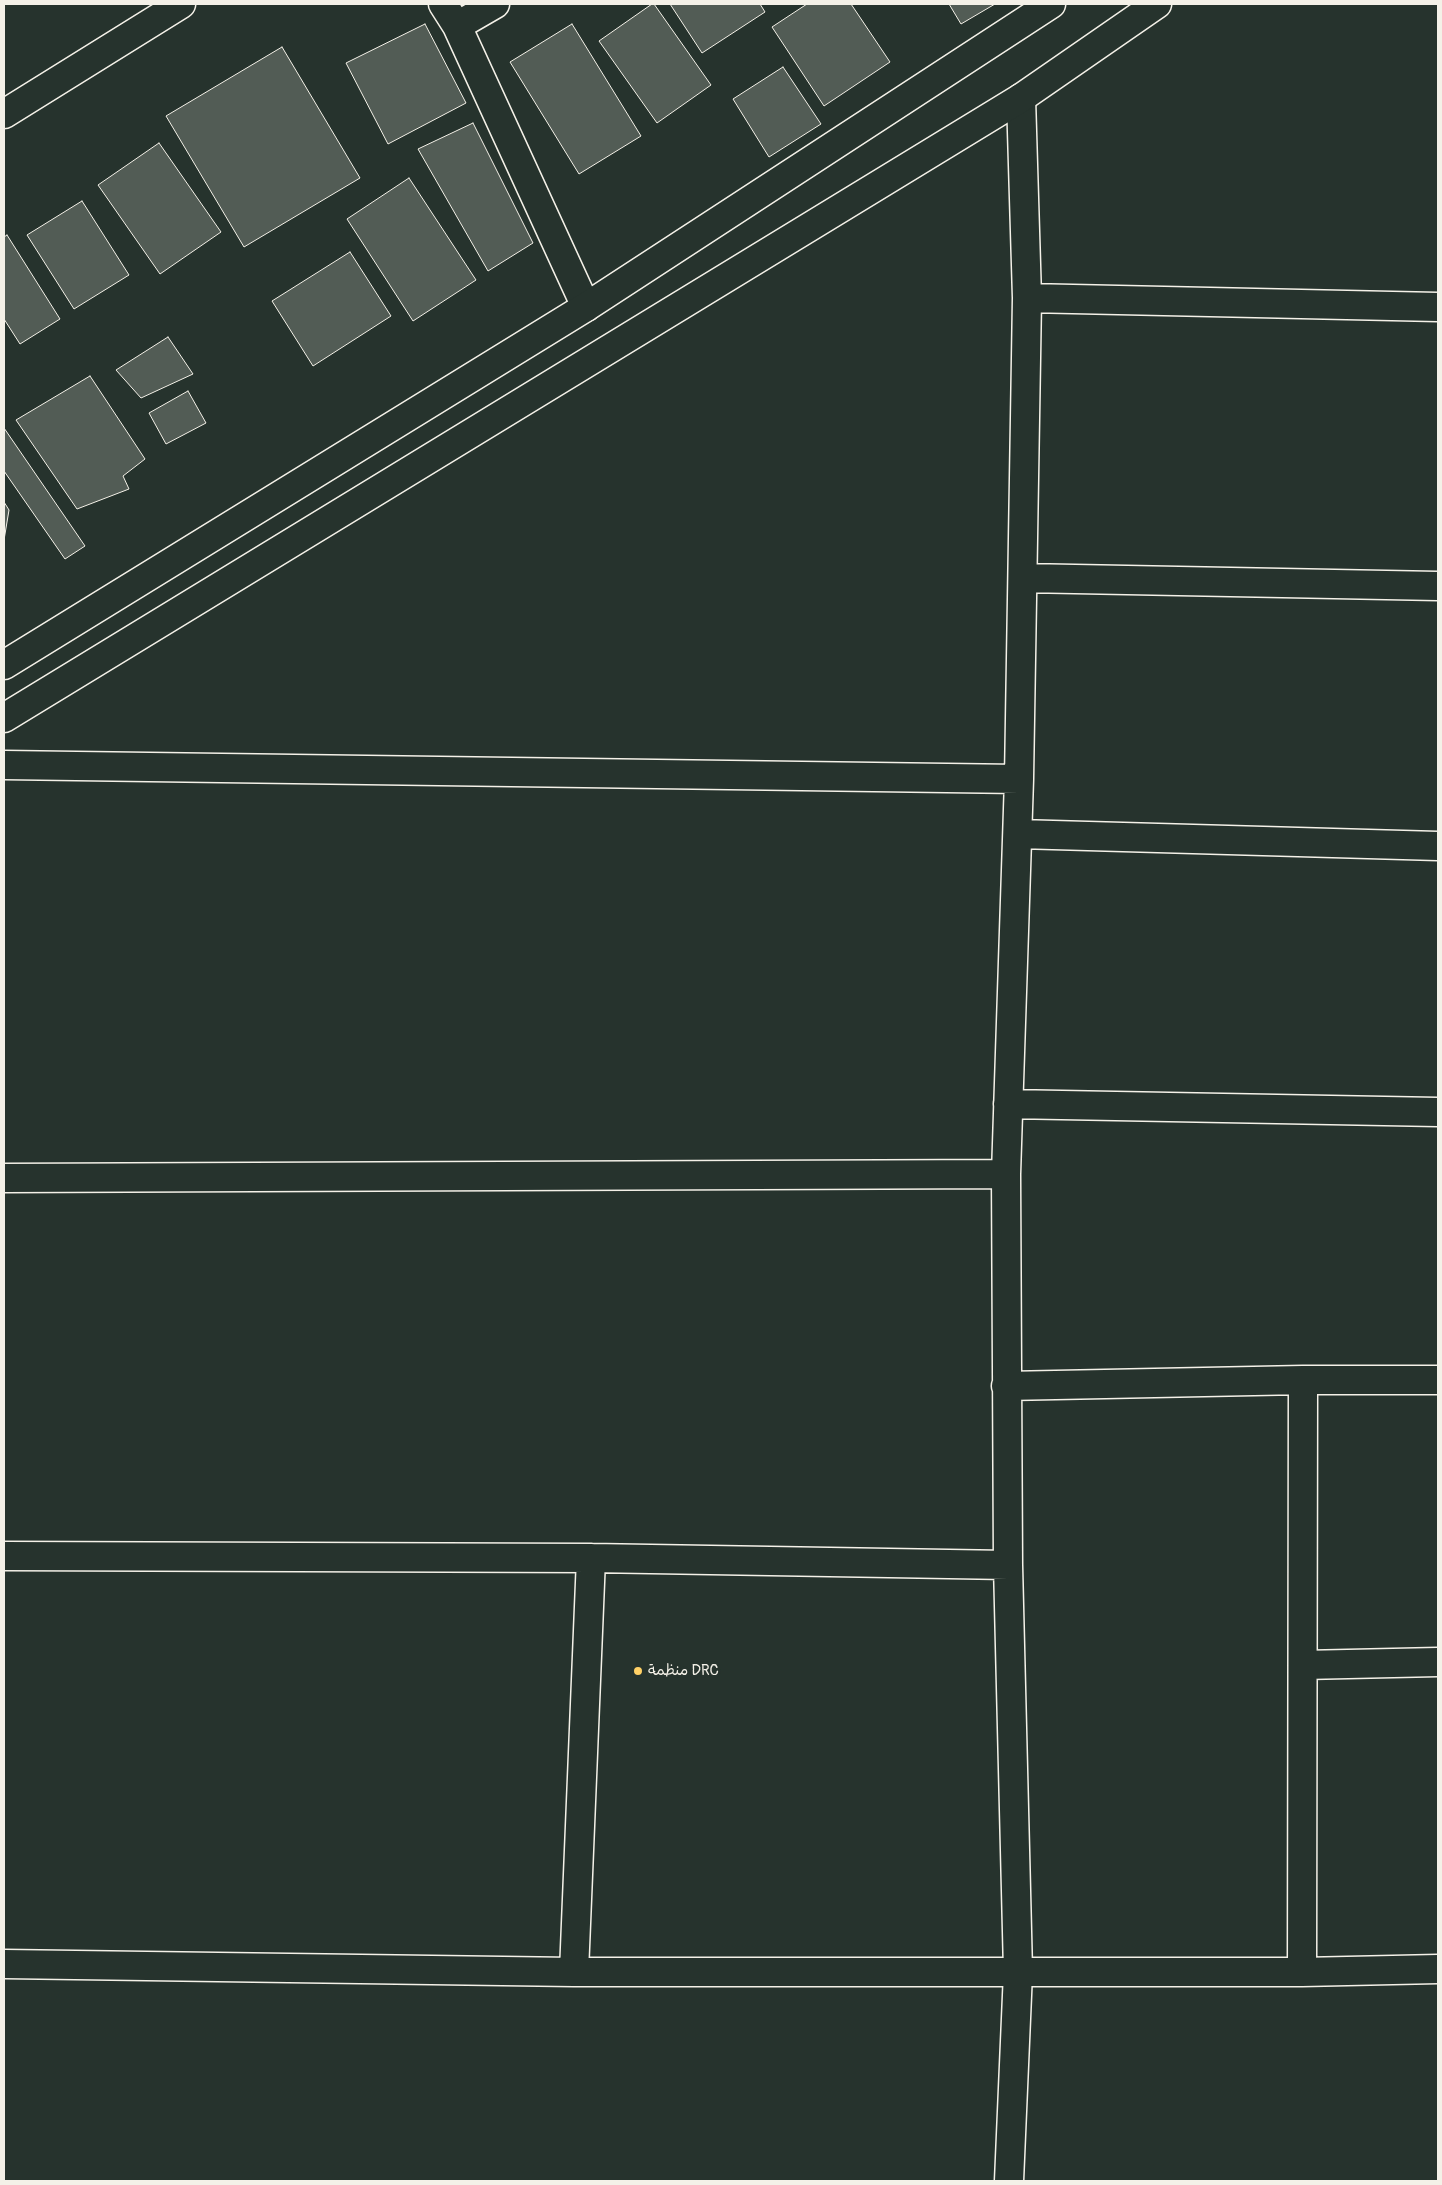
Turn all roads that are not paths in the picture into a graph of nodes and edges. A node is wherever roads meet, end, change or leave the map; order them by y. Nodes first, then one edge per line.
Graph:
1 (181, 4) edge
2 (443, 4) edge
3 (495, 4) edge
4 (1051, 4) edge
5 (1157, 4) edge
6 (457, 26) junction
7 (1021, 98) junction
8 (4, 114) edge
9 (1027, 298) junction
10 (586, 307) junction
11 (1438, 307) edge
12 (1023, 578) junction
13 (1438, 586) edge
14 (4, 665) edge
15 (4, 718) edge
16 (4, 765) edge
17 (1020, 779) junction
18 (1018, 834) junction
19 (1438, 846) edge
20 (1008, 1104) junction
21 (1438, 1112) edge
22 (1006, 1174) junction
23 (4, 1178) edge
24 (1303, 1380) junction
25 (1438, 1380) edge
26 (1006, 1386) junction
27 (4, 1556) edge
28 (591, 1558) junction
29 (1008, 1565) junction
30 (1438, 1662) edge
31 (1303, 1666) junction
32 (4, 1964) edge
33 (1438, 1969) edge
34 (574, 1972) junction
35 (1018, 1972) junction
36 (1302, 1972) junction
37 (1009, 2181) edge

1 - 8 street
2 - 6 street
3 - 6 street
4 - 10 street
5 - 7 street
6 - 10 street
7 - 9 street
7 - 15 street
9 - 11 street
9 - 12 street
10 - 14 street
12 - 13 street
12 - 17 street
16 - 17 street
17 - 18 street
18 - 19 street
18 - 20 street
20 - 21 street
20 - 22 street
22 - 23 street
22 - 26 street
24 - 25 street
24 - 26 street
24 - 31 street
26 - 29 street
27 - 28 street
28 - 29 street
28 - 34 street
29 - 35 street
30 - 31 street
31 - 36 street
32 - 34 street
33 - 36 street
34 - 35 street
35 - 36 street
35 - 37 street

